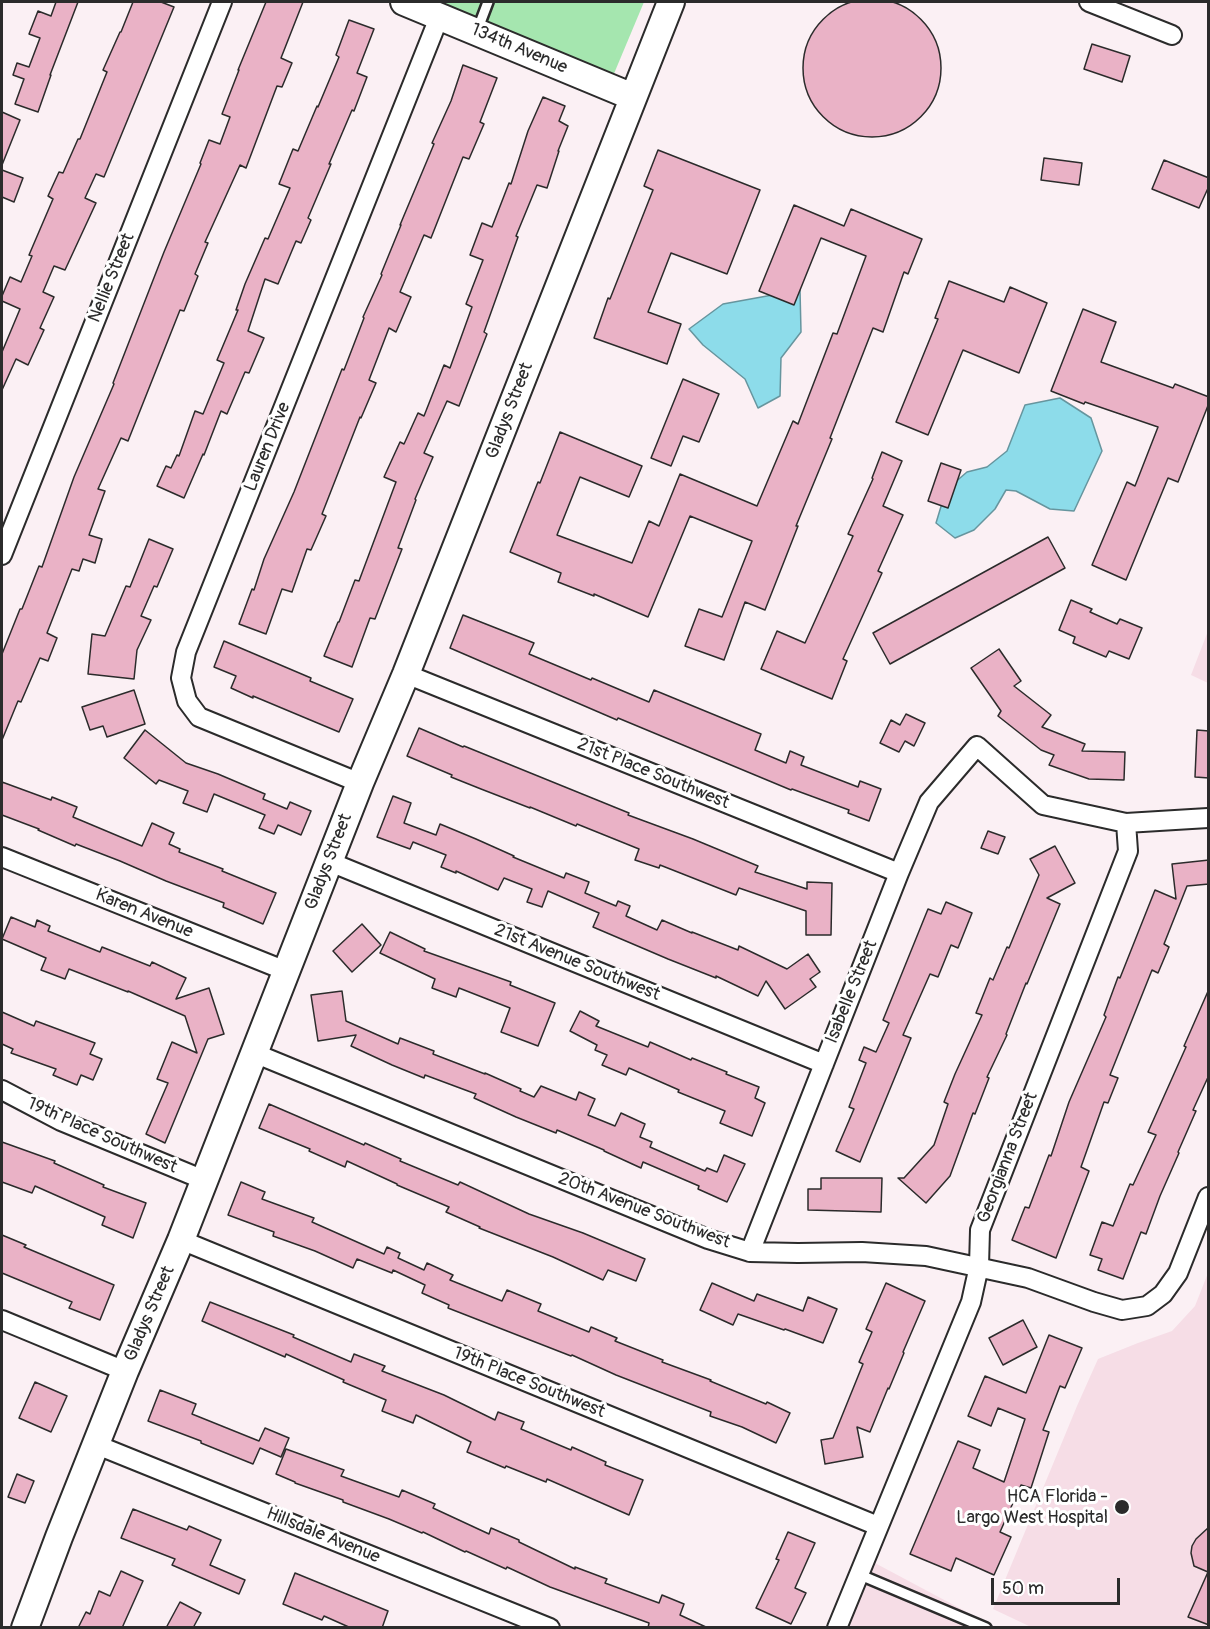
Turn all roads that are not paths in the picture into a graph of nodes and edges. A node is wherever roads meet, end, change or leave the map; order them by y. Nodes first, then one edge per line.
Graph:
1 (222, 2) edge
2 (404, 2) edge
3 (488, 2) edge
4 (671, 2) edge
5 (1089, 2) edge
6 (440, 15) junction
7 (477, 31) junction
8 (1172, 35) dead end
9 (633, 97) junction
10 (2, 555) edge
11 (406, 674) junction
12 (360, 783) junction
13 (1209, 818) edge
14 (1126, 823) junction
15 (2, 857) edge
16 (330, 862) junction
17 (899, 873) junction
18 (286, 971) junction
19 (254, 1053) junction
20 (824, 1064) junction
21 (2, 1090) edge
22 (204, 1179) junction
23 (1209, 1197) edge
24 (181, 1240) junction
25 (750, 1252) junction
26 (979, 1266) junction
27 (2, 1320) edge
28 (125, 1371) junction
29 (96, 1444) junction
30 (878, 1526) junction
31 (858, 1574) junction
32 (25, 1628) edge
33 (550, 1628) edge
34 (837, 1628) edge
35 (986, 1628) edge

1 - 10 street, Nellie Street
2 - 6 street, 134th Avenue
3 - 7 lane
4 - 9 street, Gladys Street
5 - 8 street
6 - 7 street, 134th Avenue
6 - 12 street, Lauren Drive
7 - 9 street, 134th Avenue
9 - 11 street, Gladys Street
11 - 12 street, Gladys Street
11 - 17 street, 21st Place Southwest
12 - 16 street, Gladys Street
13 - 14 street
14 - 17 street, Isabelle Street
14 - 26 street, Georgianna Street
15 - 18 street, Karen Avenue
16 - 18 street, Gladys Street
16 - 20 street, 21st Avenue Southwest
17 - 20 street, Isabelle Street
18 - 19 street, Gladys Street
19 - 22 street, Gladys Street
19 - 25 street, 20th Avenue Southwest
20 - 25 street, Isabelle Street
21 - 22 street, 19th Place Southwest
22 - 24 street, Gladys Street
23 - 26 street, 20th Avenue Southwest
24 - 28 street, Gladys Street
24 - 30 street, 19th Place Southwest
25 - 26 street, 20th Avenue Southwest
26 - 30 street, Georgianna Street
27 - 28 street
28 - 29 street, Gladys Street
29 - 32 street, Gladys Street
29 - 33 street, Hillsdale Avenue
30 - 31 street, Georgianna Street
31 - 34 street, Georgianna Street
31 - 35 lane

